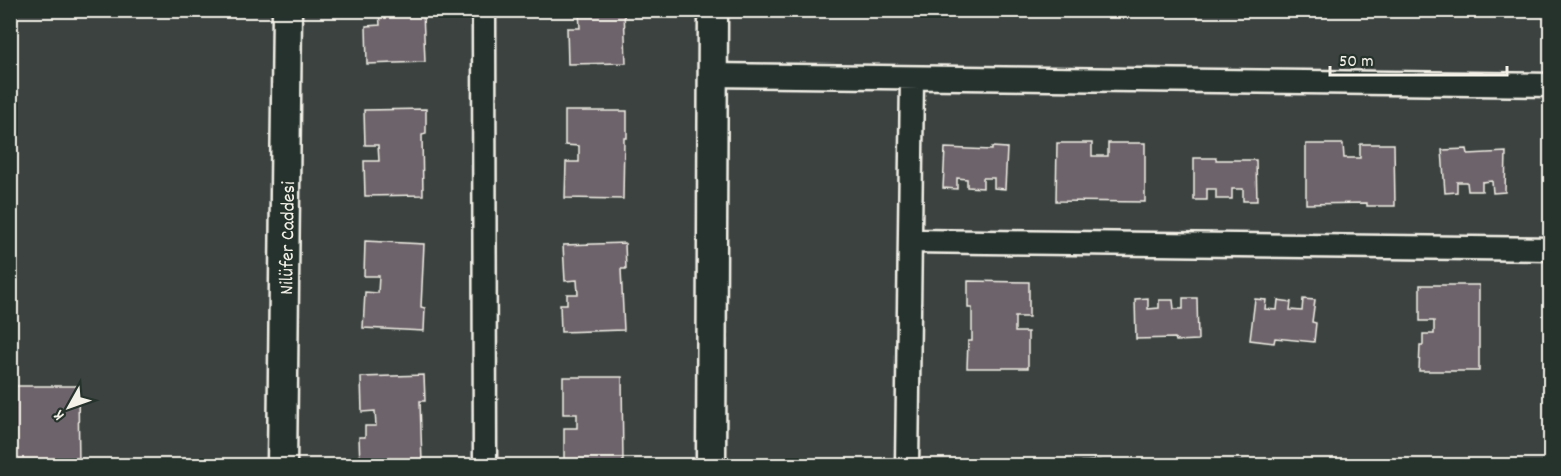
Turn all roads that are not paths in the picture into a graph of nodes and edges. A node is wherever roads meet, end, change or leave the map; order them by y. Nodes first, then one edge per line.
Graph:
1 (287, 10) edge
2 (484, 10) edge
3 (713, 10) edge
4 (712, 75) junction
5 (912, 78) junction
6 (1551, 85) edge
7 (910, 241) junction
8 (1551, 249) edge
9 (282, 465) edge
10 (485, 465) edge
11 (711, 465) edge
12 (908, 465) edge

1 - 9 street, Nilüfer Caddesi
2 - 10 street
3 - 4 street
4 - 5 street
4 - 11 street
5 - 6 street
5 - 7 street
7 - 8 street
7 - 12 street

